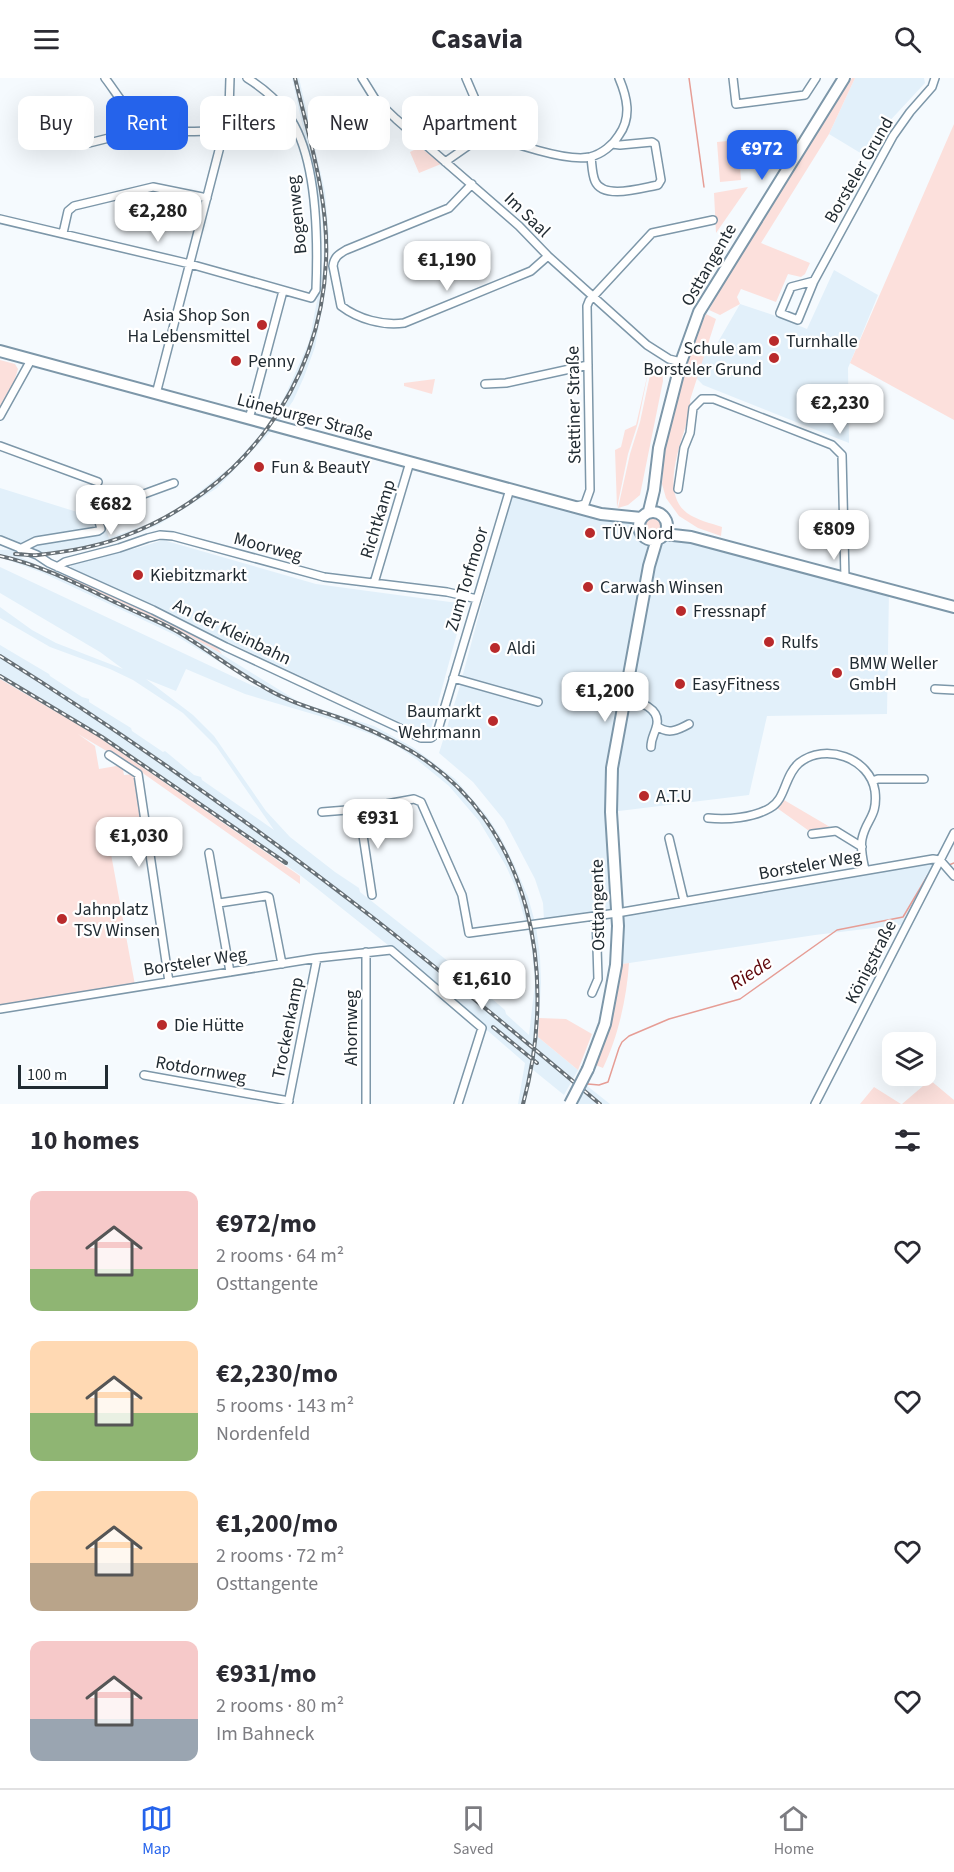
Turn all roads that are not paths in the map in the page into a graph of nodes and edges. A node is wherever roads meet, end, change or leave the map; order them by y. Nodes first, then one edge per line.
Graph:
1 (105, 78) edge
2 (230, 78) edge
3 (248, 78) edge
4 (362, 78) edge
5 (466, 78) edge
6 (619, 78) edge
7 (732, 78) edge
8 (816, 78) edge
9 (844, 78) edge
10 (935, 78) edge
11 (119, 96) edge
12 (229, 96) edge
13 (473, 96) edge
14 (612, 144) junction
15 (538, 149) edge
16 (219, 150) edge
17 (463, 150) edge
18 (591, 157) junction
19 (446, 162) junction
20 (472, 184) junction
21 (207, 198) junction
22 (0, 219) edge
23 (713, 220) dead end
24 (63, 234) junction
25 (548, 256) junction
26 (190, 264) junction
27 (814, 281) junction
28 (283, 291) junction
29 (593, 296) junction
30 (0, 351) edge
31 (31, 360) junction
32 (681, 362) junction
33 (588, 365) junction
34 (485, 384) dead end
35 (156, 394) junction
36 (0, 417) edge
37 (249, 419) junction
38 (0, 446) edge
39 (410, 462) junction
40 (98, 482) dead end
41 (174, 483) dead end
42 (510, 489) junction
43 (678, 489) dead end
44 (580, 505) junction
45 (647, 517) junction
46 (659, 534) junction
47 (0, 540) edge
48 (20, 549) junction
49 (57, 567) junction
50 (845, 578) junction
51 (374, 584) junction
52 (477, 599) junction
53 (954, 608) edge
54 (453, 678) junction
55 (935, 689) dead end
56 (954, 690) edge
57 (624, 698) junction
58 (538, 702) dead end
59 (689, 724) dead end
60 (657, 726) junction
61 (431, 738) joint
62 (651, 747) dead end
63 (109, 755) dead end
64 (924, 779) dead end
65 (872, 781) junction
66 (359, 809) junction
67 (322, 812) dead end
68 (708, 818) dead end
69 (954, 833) edge
70 (812, 834) dead end
71 (669, 838) dead end
72 (862, 847) junction
73 (209, 853) dead end
74 (940, 860) junction
75 (865, 870) junction
76 (954, 876) edge
77 (372, 895) dead end
78 (684, 901) junction
79 (219, 903) junction
80 (617, 913) junction
81 (596, 915) junction
82 (366, 952) junction
83 (316, 958) junction
84 (282, 964) junction
85 (230, 972) junction
86 (169, 982) junction
87 (592, 993) dead end
88 (0, 1009) edge
89 (144, 1075) dead end
90 (289, 1102) edge
91 (366, 1104) edge
92 (458, 1104) edge
93 (570, 1104) edge
94 (815, 1104) edge

1 - 11 street
2 - 12 street
3 - 28 street, Bogenweg
4 - 19 street, Im Saal
5 - 13 street
6 - 14 street
7 - 8 street
9 - 32 main road, Osttangente
10 - 27 street, Borsteler Grund
14 - 18 street
14 - 18 street
15 - 18 street
16 - 21 street
17 - 19 street
19 - 20 street, Im Saal
20 - 25 street, Im Saal
20 - 25 street
21 - 24 street
21 - 26 street
22 - 24 street
23 - 29 street
24 - 26 street
25 - 29 street, Im Saal
26 - 28 street
26 - 35 street
27 - 27 street, Borsteler Grund
28 - 37 street
29 - 32 street, Im Saal
29 - 33 street, Stettiner Straße
30 - 31 main road, Lüneburger Straße
31 - 35 main road, Lüneburger Straße
31 - 36 street
32 - 45 main road, Osttangente
33 - 34 street
33 - 44 street, Stettiner Straße
35 - 37 main road, Lüneburger Straße
37 - 39 main road, Lüneburger Straße
38 - 40 street
39 - 42 main road, Lüneburger Straße
39 - 51 street, Richtkamp
41 - 48 street
42 - 44 main road, Lüneburger Straße
42 - 52 street, Zum Torfmoor
43 - 50 street
44 - 45 main road, Lüneburger Straße
45 - 46 main road
45 - 46 main road
46 - 50 main road
46 - 57 main road, Osttangente
47 - 48 street, An der Kleinbahn
48 - 49 street, An der Kleinbahn
49 - 51 street, Moorweg
49 - 61 street, An der Kleinbahn
50 - 53 main road
51 - 52 street, Moorweg
52 - 54 street, Zum Torfmoor
54 - 58 street
54 - 61 street, Zum Torfmoor
55 - 56 street
57 - 60 street
57 - 80 main road, Osttangente
59 - 60 street
60 - 62 street
63 - 86 street
64 - 65 street
65 - 68 street
65 - 72 street
66 - 67 street
66 - 77 street
66 - 81 street, Borsteler Weg
69 - 74 street, Königstraße
70 - 72 street
71 - 78 street
72 - 75 street
73 - 79 street
74 - 75 street, Borsteler Weg
74 - 76 street
74 - 94 street, Königstraße
75 - 78 street, Borsteler Weg
78 - 80 street, Borsteler Weg
79 - 84 street
79 - 85 street
80 - 81 street, Borsteler Weg
80 - 93 main road, Osttangente, bridge
81 - 87 street
82 - 83 street, Borsteler Weg
82 - 91 street, Ahornweg
82 - 92 street, Borsteler Weg
83 - 84 street, Borsteler Weg
83 - 90 street, Trockenkamp
84 - 85 street, Borsteler Weg
85 - 86 street, Borsteler Weg
86 - 88 street, Borsteler Weg
89 - 90 street, Rotdornweg

